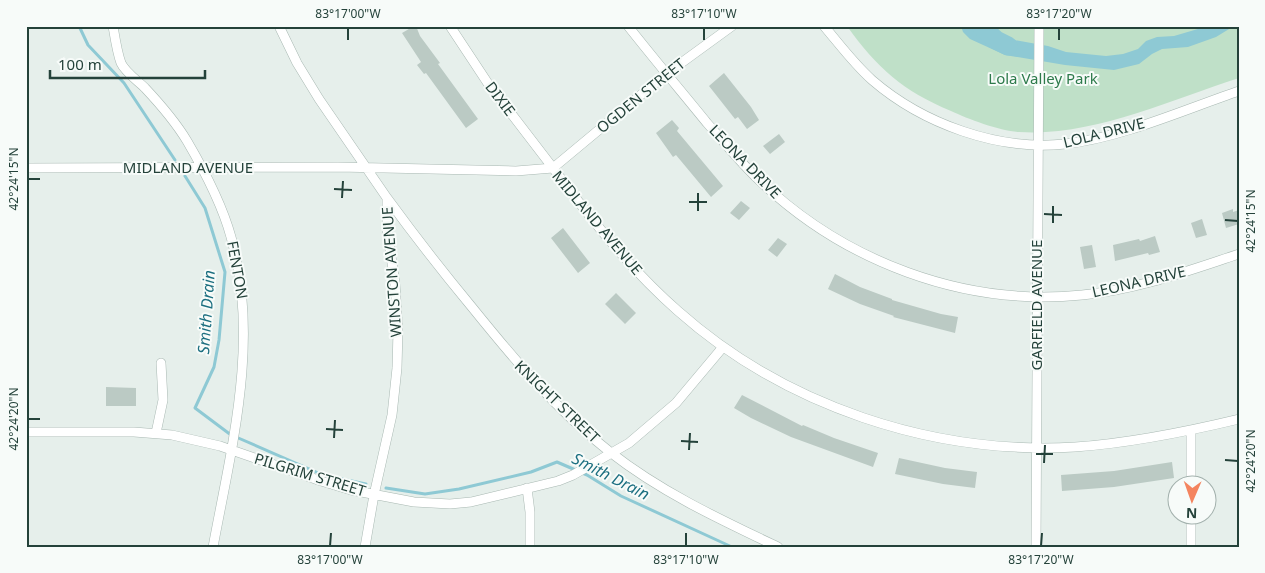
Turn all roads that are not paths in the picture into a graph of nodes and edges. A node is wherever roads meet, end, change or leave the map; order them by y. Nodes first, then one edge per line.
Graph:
1 (113, 26) edge
2 (279, 26) edge
3 (450, 26) edge
4 (628, 26) edge
5 (732, 26) edge
6 (824, 26) edge
7 (1039, 31) edge
8 (666, 74) junction
9 (1239, 91) edge
10 (1039, 145) junction
11 (26, 168) edge
12 (201, 168) junction
13 (366, 168) junction
14 (553, 168) junction
15 (387, 198) junction
16 (1239, 254) edge
17 (1037, 296) junction
18 (723, 347) junction
19 (161, 363) dead end
20 (1239, 419) edge
21 (1191, 430) junction
22 (26, 432) edge
23 (156, 434) junction
24 (1036, 448) junction
25 (231, 451) junction
26 (612, 453) junction
27 (1192, 476) edge
28 (527, 488) junction
29 (374, 495) junction
30 (1192, 526) edge
31 (213, 547) edge
32 (365, 547) edge
33 (530, 547) edge
34 (778, 547) edge
35 (1036, 547) edge
36 (1191, 547) edge

1 - 12 street, FENTON
2 - 13 street, WINSTON AVENUE
3 - 14 street, DIXIE
4 - 8 street, LEONA DRIVE
5 - 8 street, OGDEN STREET
6 - 10 street, LOLA DRIVE
7 - 10 street, GARFIELD AVENUE
8 - 14 street, OGDEN STREET
8 - 17 street, LEONA DRIVE
9 - 10 street, LOLA DRIVE
10 - 17 street, GARFIELD AVENUE
11 - 12 street, MIDLAND AVENUE
12 - 13 street, MIDLAND AVENUE
12 - 25 street, FENTON
13 - 14 street, MIDLAND AVENUE
13 - 15 street, WINSTON AVENUE
14 - 18 street, MIDLAND AVENUE
15 - 26 street, KNIGHT STREET
15 - 29 street, WINSTON AVENUE
16 - 17 street, LEONA DRIVE
17 - 24 street, GARFIELD AVENUE
18 - 24 street, MIDLAND AVENUE
18 - 26 street, PILGRIM STREET
19 - 23 street
20 - 21 street, MIDLAND AVENUE
21 - 24 street, MIDLAND AVENUE
21 - 27 street
22 - 23 street, PILGRIM STREET
23 - 25 street, PILGRIM STREET
24 - 35 street, GARFIELD AVENUE
25 - 29 street, PILGRIM STREET
25 - 31 street, FENTON
26 - 28 street, PILGRIM STREET
26 - 34 street, KNIGHT STREET
28 - 29 street, PILGRIM STREET
28 - 33 street
29 - 32 street, WINSTON AVENUE
30 - 36 street

